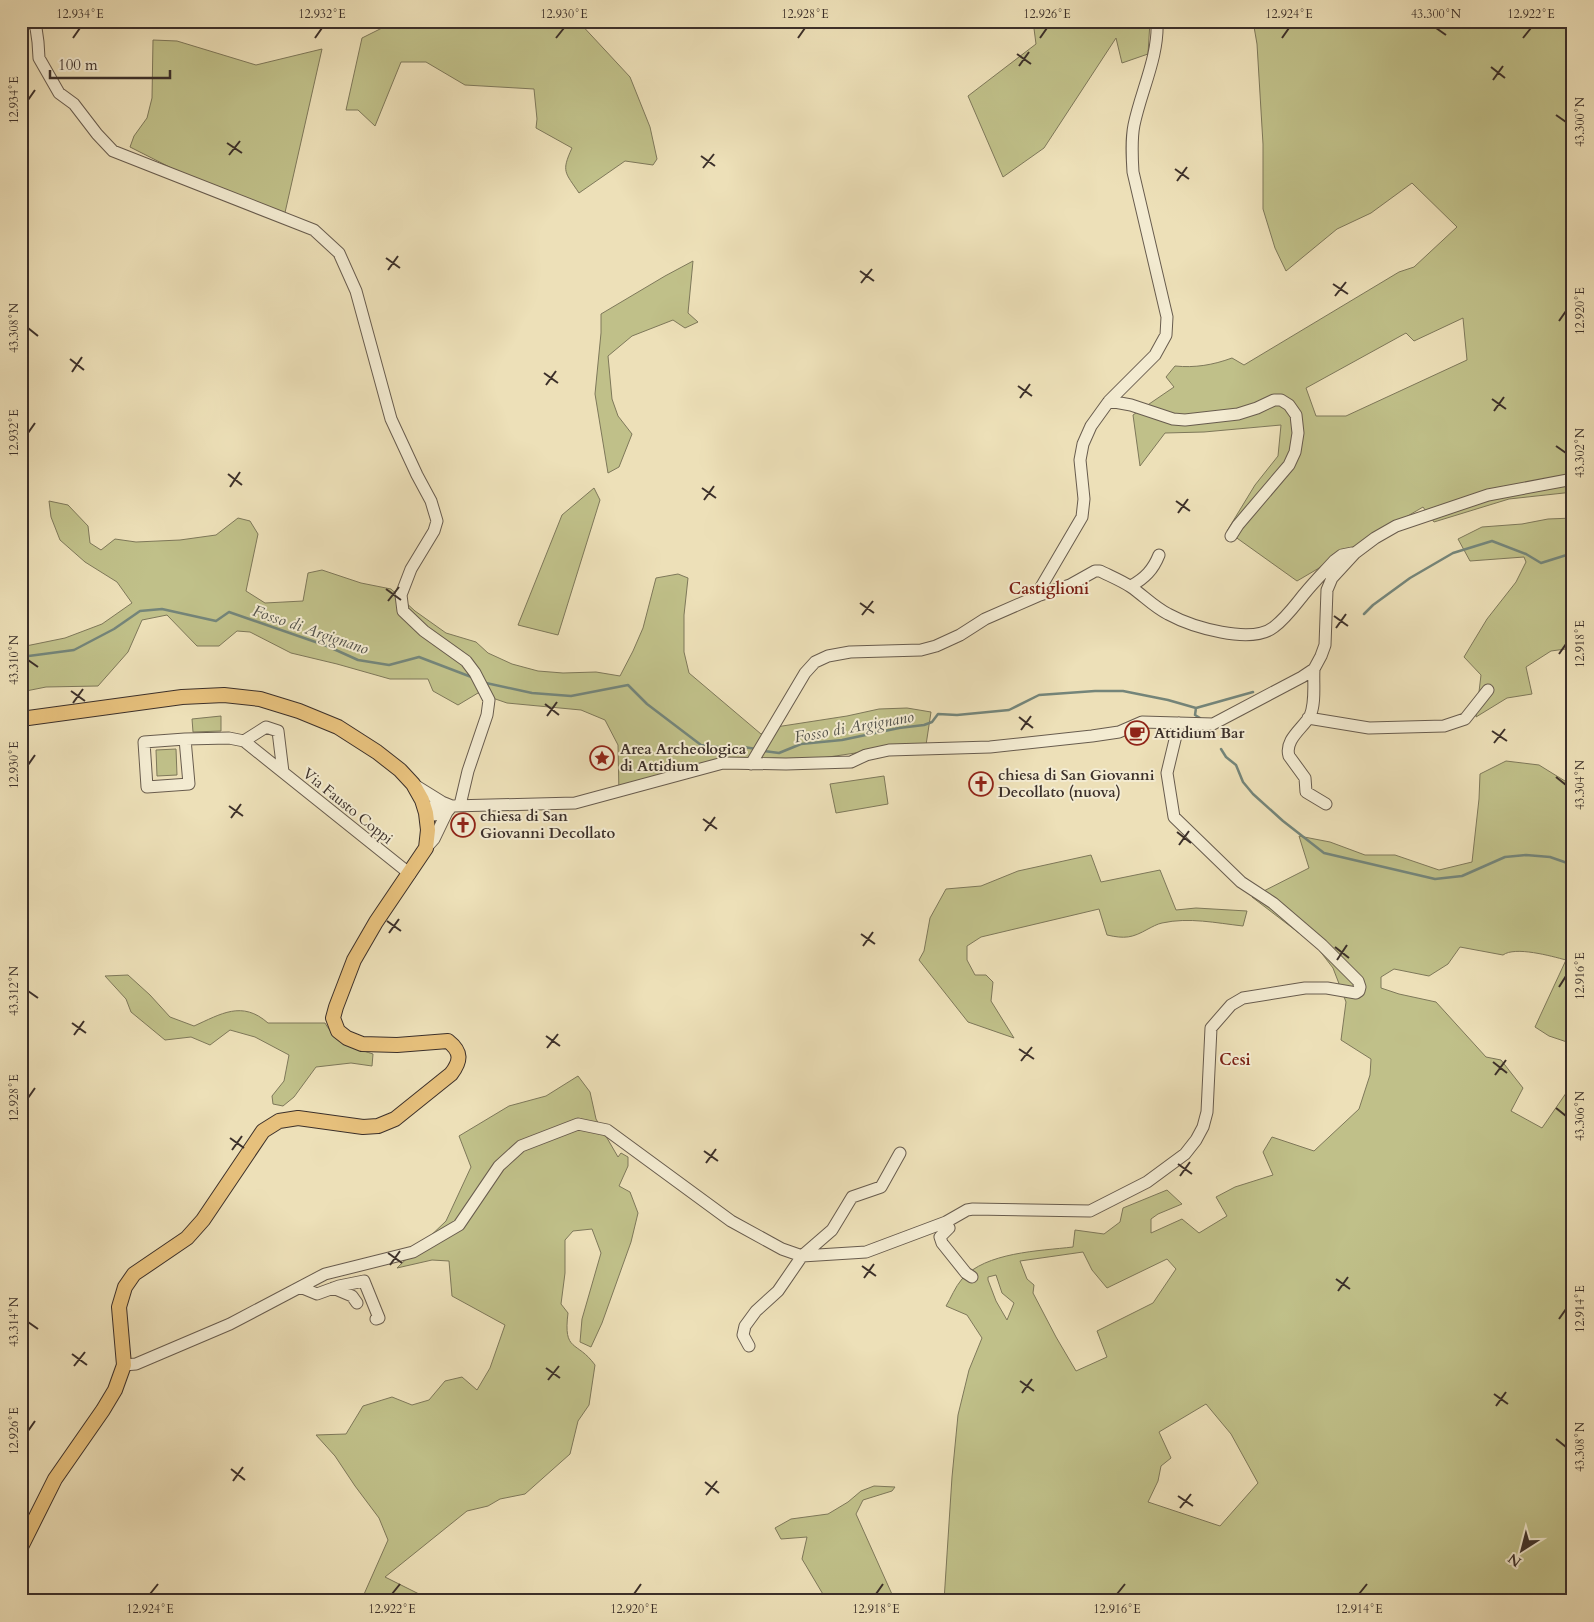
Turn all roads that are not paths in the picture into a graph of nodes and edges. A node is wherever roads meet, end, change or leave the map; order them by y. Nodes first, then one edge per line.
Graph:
1 (32, 21) edge
2 (1157, 21) edge
3 (1109, 401) junction
4 (1573, 479) edge
5 (1231, 536) dead end
6 (1355, 553) junction
7 (1159, 555) dead end
8 (1130, 586) junction
9 (1040, 595) junction
10 (1314, 668) junction
11 (1488, 690) dead end
12 (1308, 718) junction
13 (21, 719) edge
14 (1179, 723) junction
15 (185, 739) junction
16 (244, 741) junction
17 (752, 761) junction
18 (283, 772) junction
19 (413, 784) junction
20 (1326, 804) dead end
21 (451, 806) junction
22 (426, 813) junction
23 (426, 848) junction
24 (410, 874) junction
25 (900, 1153) dead end
26 (946, 1222) junction
27 (802, 1256) junction
28 (972, 1277) dead end
29 (300, 1287) junction
30 (333, 1288) junction
31 (357, 1303) dead end
32 (376, 1319) dead end
33 (749, 1346) dead end
34 (124, 1365) junction
35 (21, 1547) edge

1 - 21 street
2 - 3 street
3 - 5 street
3 - 9 street
4 - 6 street
6 - 8 street
6 - 10 street
7 - 8 street
8 - 9 street
9 - 17 street
10 - 12 street
10 - 14 street
11 - 12 street
12 - 20 street
13 - 19 main road
14 - 17 street
14 - 26 street
15 - 15 street
15 - 16 street
16 - 18 street
16 - 18 street, Via Fausto Coppi
17 - 21 street
18 - 24 street, Via Fausto Coppi
19 - 21 street
19 - 22 main road
21 - 22 street
21 - 23 street
22 - 23 main road
23 - 24 main road
24 - 34 main road
25 - 27 street
26 - 27 street
26 - 28 street
27 - 29 street
27 - 33 street
29 - 30 street
29 - 34 street
30 - 31 street
30 - 32 street
34 - 35 main road

